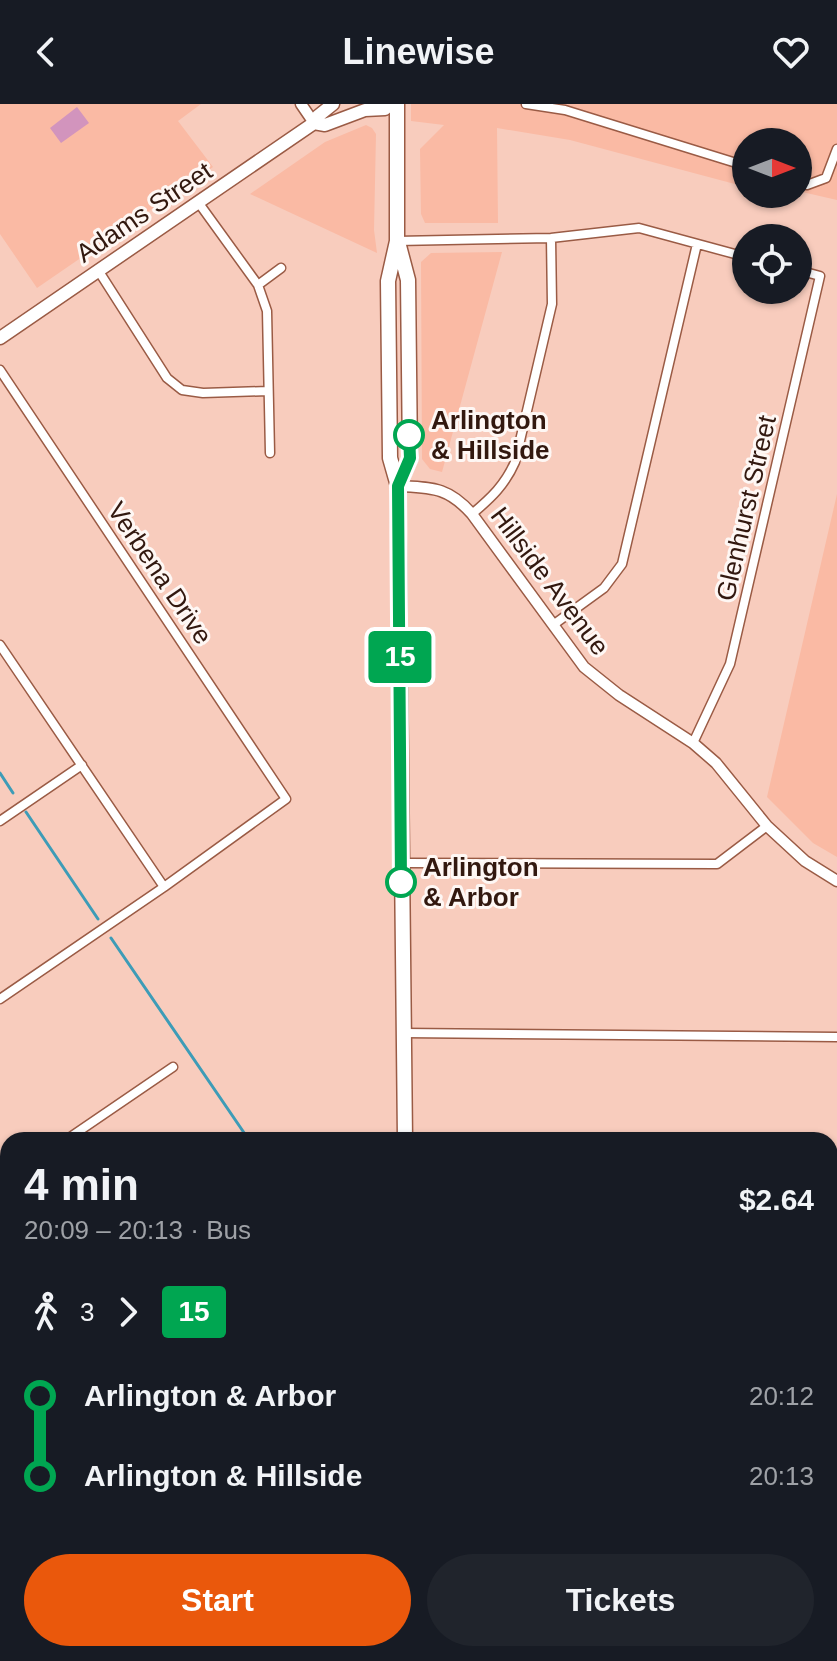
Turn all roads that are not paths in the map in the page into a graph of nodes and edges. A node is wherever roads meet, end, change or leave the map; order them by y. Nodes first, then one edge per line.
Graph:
1 (301, 104) edge
2 (333, 104) edge
3 (390, 104) edge
4 (397, 104) edge
5 (526, 104) edge
6 (314, 123) junction
7 (837, 149) edge
8 (732, 162) edge
9 (812, 183) edge
10 (198, 202) junction
11 (551, 238) junction
12 (397, 241) junction
13 (697, 244) junction
14 (732, 253) edge
15 (281, 268) dead end
16 (98, 270) junction
17 (812, 274) edge
18 (258, 285) junction
19 (0, 338) edge
20 (0, 370) edge
21 (268, 391) junction
22 (270, 453) dead end
23 (398, 486) junction
24 (472, 514) junction
25 (553, 625) junction
26 (0, 645) edge
27 (693, 743) junction
28 (82, 765) junction
29 (0, 821) edge
30 (767, 826) junction
31 (401, 863) junction
32 (837, 881) edge
33 (164, 887) junction
34 (0, 999) edge
35 (403, 1033) junction
36 (837, 1037) edge
37 (173, 1067) dead end
38 (78, 1132) edge
39 (405, 1132) edge

1 - 6 street
2 - 6 main road, Adams Street
3 - 6 main road, Adams Street
4 - 12 main road
5 - 8 street
6 - 10 main road, Adams Street
7 - 9 street
10 - 16 main road, Adams Street
10 - 18 street
11 - 12 street
11 - 13 street
11 - 24 street
12 - 23 main road
13 - 14 street
13 - 25 street
15 - 18 street
16 - 19 main road, Adams Street
16 - 21 street
17 - 27 street, Glenhurst Street
18 - 21 street
20 - 33 street, Verbena Drive
21 - 22 street
23 - 24 street, Hillside Avenue
23 - 31 main road
24 - 25 street, Hillside Avenue
25 - 27 street, Hillside Avenue
26 - 28 street
27 - 30 street, Hillside Avenue
28 - 29 street
28 - 33 street
30 - 31 street
30 - 32 street, Hillside Avenue
31 - 35 main road
33 - 34 street
35 - 36 street
35 - 39 main road
37 - 38 street

